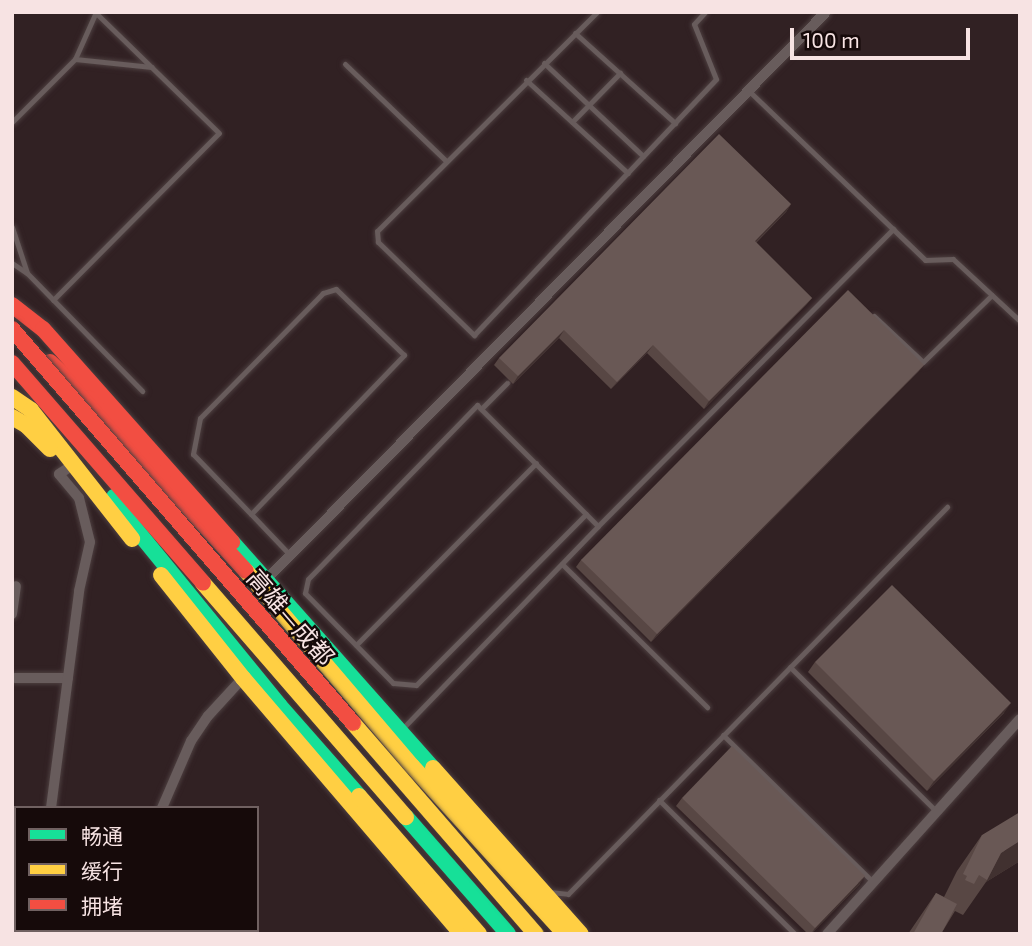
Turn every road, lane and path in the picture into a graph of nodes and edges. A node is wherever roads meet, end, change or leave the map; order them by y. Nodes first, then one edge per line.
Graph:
1 (597, 12) edge
2 (705, 12) edge
3 (826, 12) edge
4 (95, 13) edge
5 (575, 33) junction
6 (75, 59) junction
7 (544, 63) junction
8 (345, 64) dead end
9 (153, 67) junction
10 (620, 74) junction
11 (526, 80) junction
12 (749, 91) junction
13 (589, 105) junction
14 (12, 122) edge
15 (572, 122) junction
16 (675, 123) junction
17 (643, 156) junction
18 (446, 160) junction
19 (628, 173) junction
20 (12, 227) edge
21 (893, 229) junction
22 (12, 263) edge
23 (27, 273) junction
24 (839, 283) junction
25 (848, 291) edge
26 (992, 295) junction
27 (53, 300) junction
28 (12, 305) edge
29 (867, 309) edge
30 (1020, 321) edge
31 (12, 328) edge
32 (12, 346) edge
33 (12, 363) edge
34 (507, 383) dead end
35 (142, 391) dead end
36 (12, 397) edge
37 (481, 409) junction
38 (12, 417) edge
39 (64, 424) junction
40 (536, 464) junction
41 (73, 465) junction
42 (947, 507) dead end
43 (251, 514) junction
44 (586, 514) junction
45 (598, 526) junction
46 (290, 556) junction
47 (562, 564) junction
48 (267, 579) junction
49 (16, 586) dead end
50 (12, 614) edge
51 (356, 645) junction
52 (790, 667) junction
53 (13, 678) edge
54 (68, 678) junction
55 (243, 678) junction
56 (707, 707) dead end
57 (1020, 719) edge
58 (400, 731) junction
59 (723, 735) junction
60 (659, 800) junction
61 (51, 806) edge
62 (163, 806) edge
63 (936, 811) junction
64 (873, 882) junction
65 (543, 891) junction
66 (462, 934) edge
67 (479, 934) edge
68 (508, 934) edge
69 (536, 934) edge
70 (544, 934) edge
71 (565, 934) edge
72 (581, 934) edge
73 (795, 934) edge
74 (827, 934) edge

1 - 5 lane
2 - 16 lane
3 - 12 street
4 - 6 lane
4 - 9 lane
5 - 7 lane
5 - 10 lane
6 - 9 lane
6 - 14 lane
7 - 11 lane
7 - 13 lane
8 - 18 lane
9 - 27 lane
10 - 13 lane
10 - 16 lane
11 - 15 lane
11 - 18 lane
12 - 21 lane
12 - 46 street
13 - 15 lane
13 - 17 lane
15 - 19 lane
16 - 17 lane
17 - 19 lane
18 - 19 lane
20 - 23 lane
21 - 24 lane
21 - 26 lane
22 - 23 lane
23 - 27 lane
24 - 25 lane
24 - 45 lane
26 - 29 lane
26 - 30 lane
27 - 35 lane
28 - 48 main road
31 - 69 main road, 高雄—成都, bridge
31 - 71 main road, bridge
32 - 70 main road
33 - 39 main road, 高雄—成都
34 - 37 lane
36 - 41 main road
37 - 40 lane
37 - 51 lane
38 - 41 main road
39 - 67 main road
39 - 68 main road, 高雄—成都
40 - 44 lane
40 - 51 lane
41 - 54 street
41 - 55 main road
42 - 52 lane
43 - 43 lane
43 - 46 lane
44 - 45 lane
44 - 51 lane
45 - 47 lane
46 - 48 street
47 - 56 lane
47 - 58 lane
48 - 58 main road
49 - 50 street
52 - 59 lane
52 - 63 lane
53 - 54 street
54 - 61 street
55 - 62 street
55 - 66 main road
57 - 63 street
58 - 65 main road
59 - 60 lane
59 - 64 lane
60 - 65 lane
60 - 73 lane
63 - 64 street
64 - 74 street
65 - 72 main road

